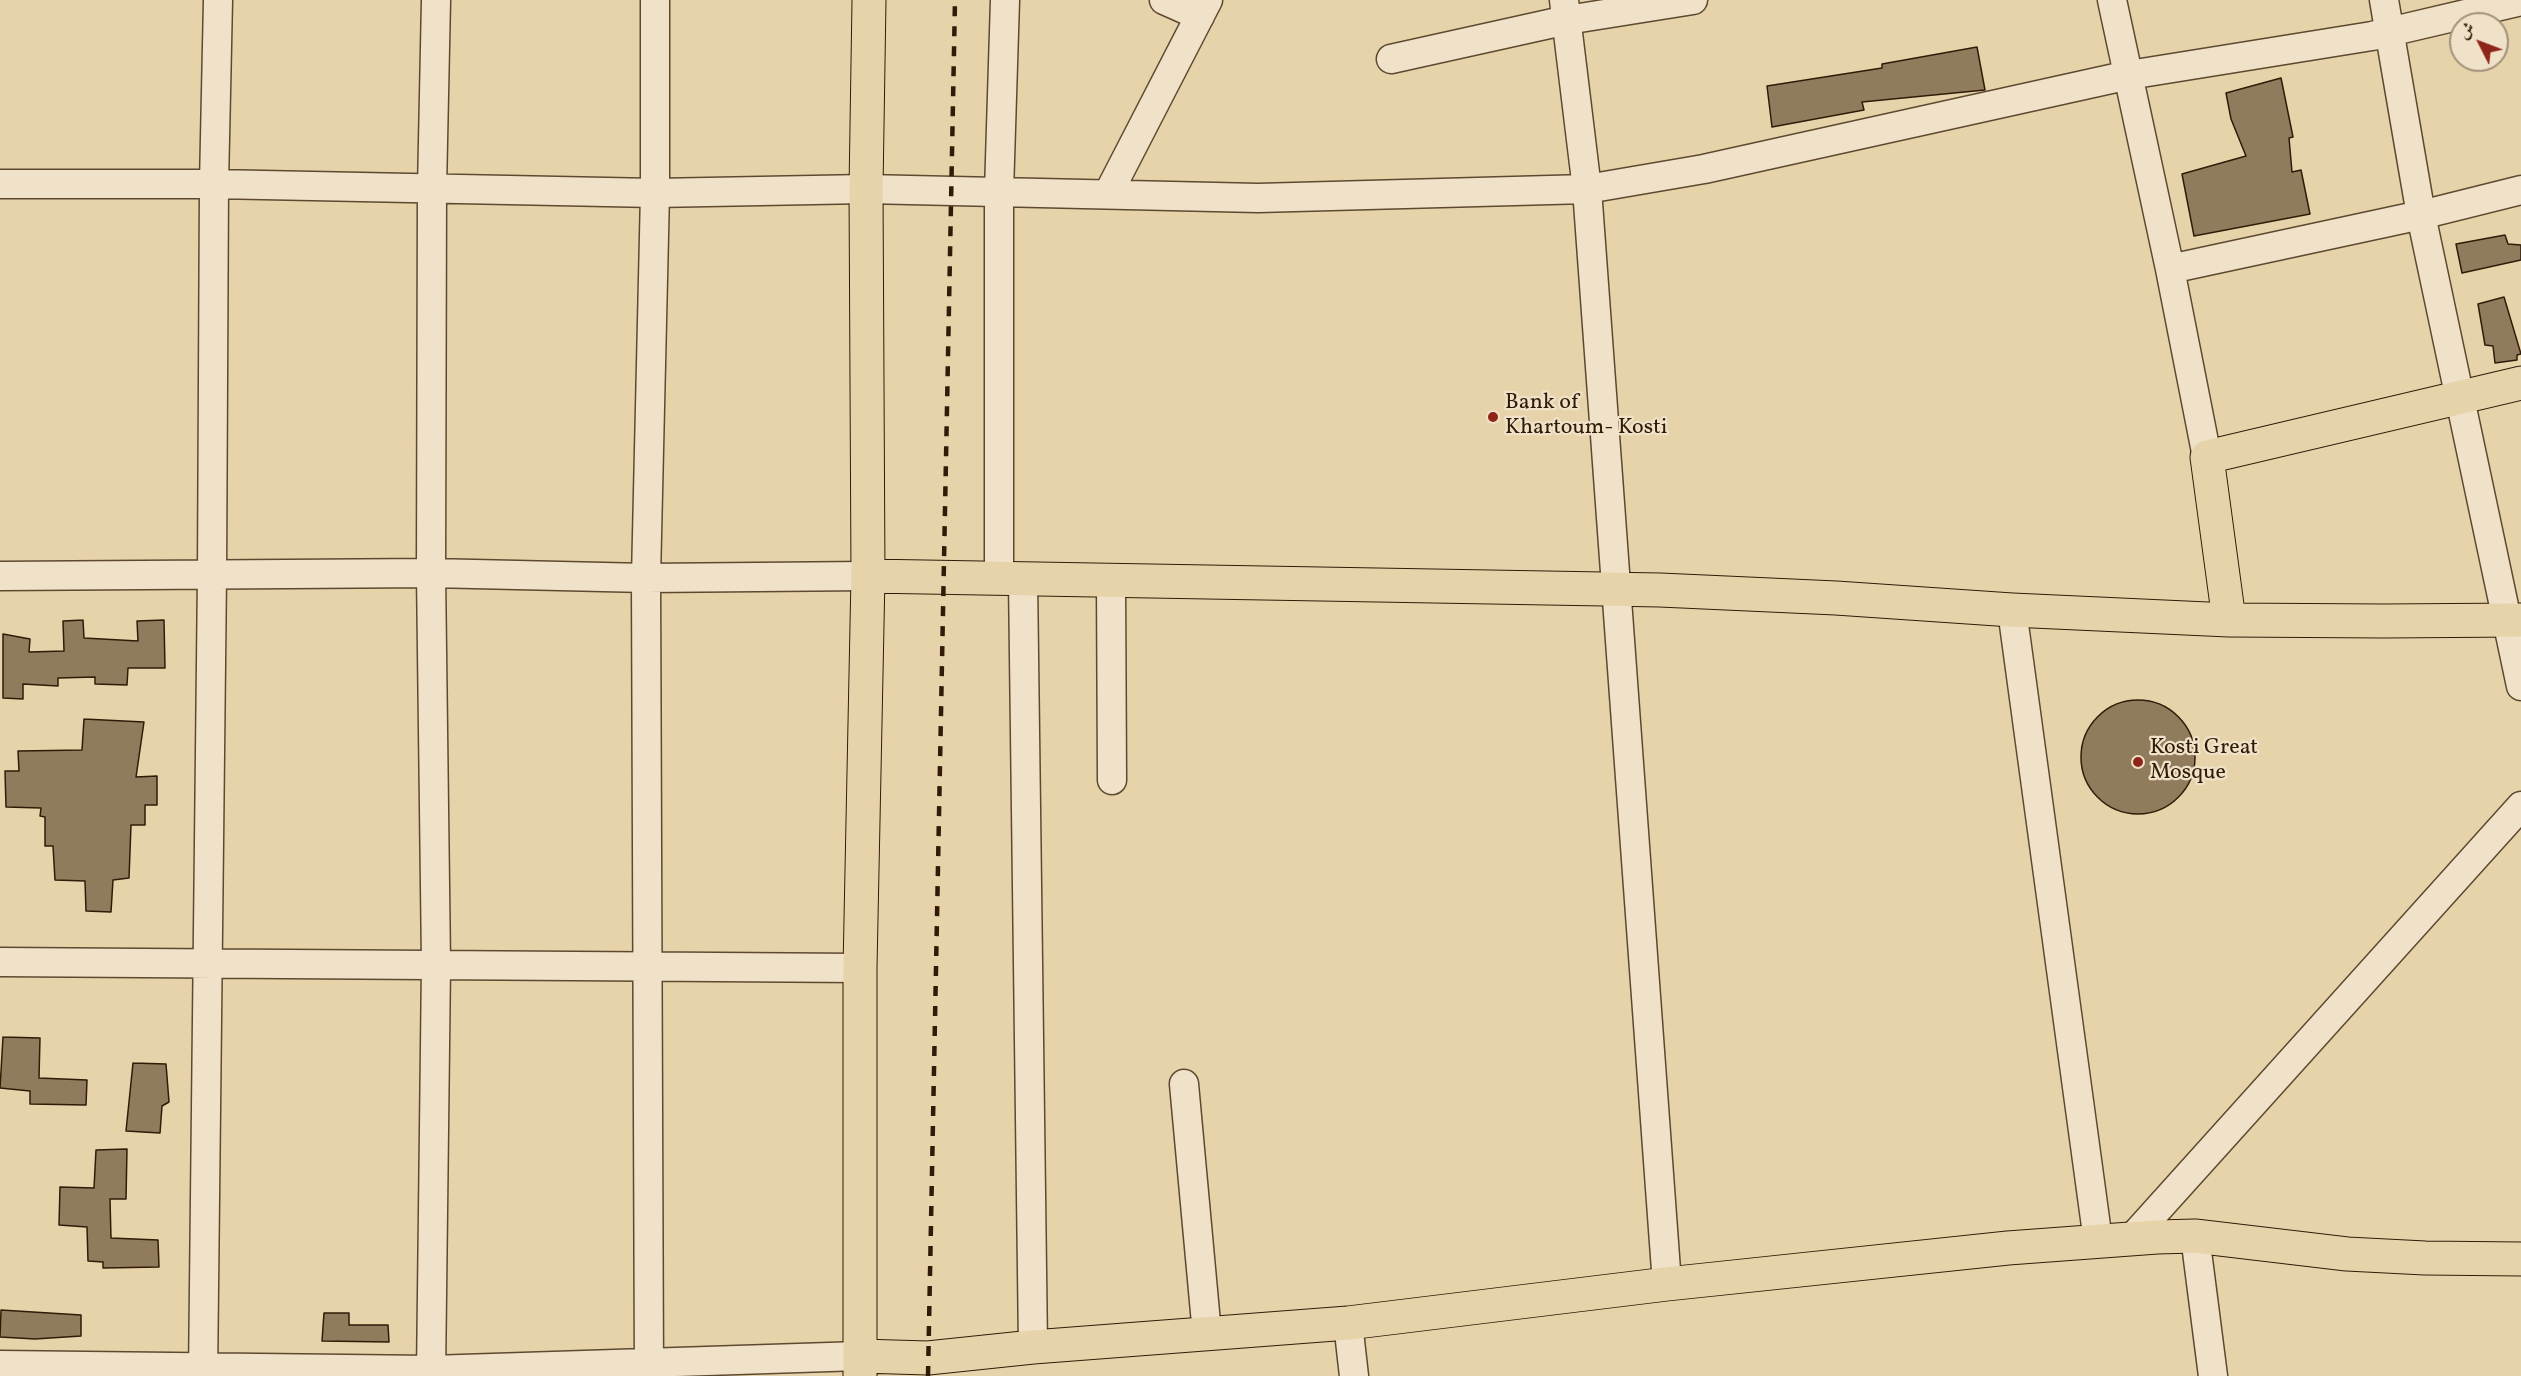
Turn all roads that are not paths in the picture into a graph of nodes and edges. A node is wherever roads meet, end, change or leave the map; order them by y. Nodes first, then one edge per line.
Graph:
1 (218, 0) edge
2 (435, 0) edge
3 (656, 0) edge
4 (869, 0) edge
5 (1005, 0) edge
6 (1164, 0) edge
7 (1693, 0) edge
8 (2112, 0) edge
9 (2384, 0) edge
10 (2521, 1) edge
11 (1204, 8) edge
12 (1565, 10) edge
13 (2390, 32) junction
14 (1391, 59) dead end
15 (2129, 75) junction
16 (0, 184) edge
17 (214, 184) junction
18 (432, 189) junction
19 (866, 189) junction
20 (1587, 189) junction
21 (2521, 190) edge
22 (999, 192) junction
23 (655, 193) junction
24 (1108, 195) junction
25 (2421, 215) junction
26 (2170, 269) junction
27 (2521, 383) edge
28 (2461, 398) junction
29 (2207, 457) junction
30 (430, 573) junction
31 (212, 574) junction
32 (0, 576) edge
33 (868, 576) junction
34 (646, 579) junction
35 (1011, 579) junction
36 (1111, 581) junction
37 (1615, 589) junction
38 (2013, 610) junction
39 (2229, 620) junction
40 (2513, 621) edge
41 (2521, 686) edge
42 (1112, 780) dead end
43 (2521, 806) edge
44 (0, 962) edge
45 (206, 963) junction
46 (436, 964) junction
47 (646, 966) junction
48 (860, 968) junction
49 (1184, 1084) dead end
50 (2195, 1236) junction
51 (2131, 1239) junction
52 (2098, 1240) junction
53 (2521, 1259) edge
54 (1667, 1284) junction
55 (1348, 1323) junction
56 (1207, 1334) junction
57 (1033, 1347) junction
58 (0, 1365) edge
59 (860, 1366) edge
60 (649, 1369) edge
61 (203, 1371) edge
62 (431, 1373) edge
63 (1354, 1376) edge
64 (2213, 1376) edge

1 - 17 street
2 - 18 street
3 - 23 street
4 - 19 main road
5 - 22 street
6 - 11 street
7 - 12 street
8 - 15 street
9 - 13 street
10 - 13 street
11 - 24 street
12 - 14 street
12 - 20 street
13 - 15 street
13 - 25 street
15 - 20 street
15 - 26 street
16 - 17 street
17 - 18 street
17 - 31 street
18 - 23 street
18 - 30 street
19 - 22 street
19 - 23 street
19 - 33 main road
20 - 24 street
20 - 37 street
21 - 25 street
22 - 24 street
22 - 35 street
23 - 34 street
25 - 26 street
25 - 28 street
26 - 29 street
27 - 28 main road
28 - 29 main road
28 - 40 street
29 - 39 main road
30 - 31 street
30 - 34 street
30 - 46 street
31 - 32 street
31 - 45 street
33 - 34 street
33 - 35 main road
33 - 48 main road
34 - 47 street
35 - 36 main road
35 - 57 street
36 - 37 main road
36 - 42 street
37 - 38 main road
37 - 54 street
38 - 39 main road
38 - 52 street
39 - 40 main road
40 - 41 street
43 - 51 street
44 - 45 street
45 - 46 street
45 - 61 street
46 - 47 street
46 - 62 street
47 - 48 street
47 - 60 street
48 - 59 main road
49 - 56 street
50 - 51 main road
50 - 53 main road
50 - 64 street
51 - 52 main road
52 - 54 main road
54 - 55 main road
55 - 56 main road
55 - 63 street
56 - 57 main road
57 - 59 main road
58 - 61 street
59 - 60 street
60 - 62 street
61 - 62 street

